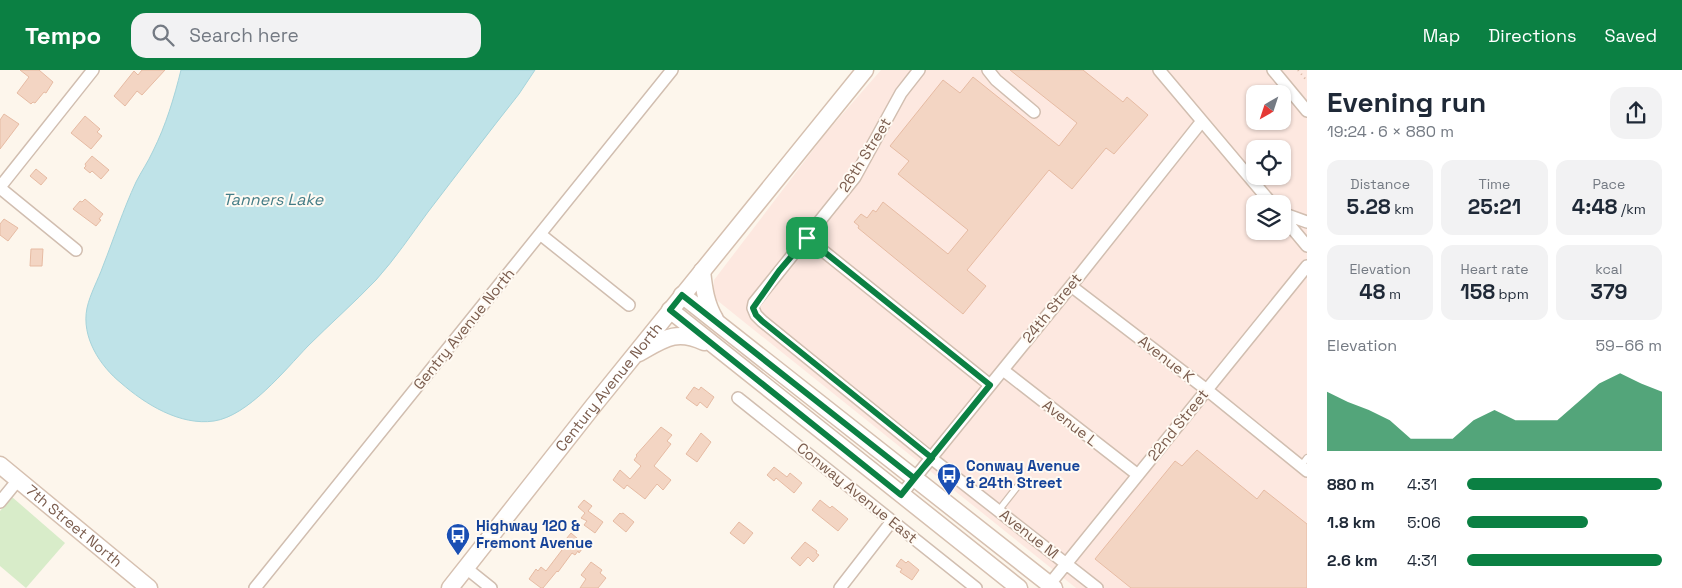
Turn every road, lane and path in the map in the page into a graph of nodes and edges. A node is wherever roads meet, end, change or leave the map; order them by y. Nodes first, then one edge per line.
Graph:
1 (92, 70) edge
2 (672, 70) edge
3 (865, 70) edge
4 (919, 70) edge
5 (988, 70) edge
6 (1159, 70) edge
7 (1273, 70) edge
8 (1298, 70) edge
9 (1167, 75) edge
10 (1307, 81) edge
11 (1307, 111) edge
12 (1034, 112) dead end
13 (1202, 121) junction
14 (0, 187) edge
15 (1264, 195) edge
16 (1291, 217) edge
17 (1307, 222) edge
18 (1291, 226) edge
19 (540, 234) junction
20 (807, 238) junction
21 (1307, 246) edge
22 (76, 250) dead end
23 (1307, 266) edge
24 (702, 271) junction
25 (1071, 286) junction
26 (682, 295) junction
27 (629, 305) dead end
28 (753, 308) joint
29 (670, 310) junction
30 (718, 323) junction
31 (718, 348) junction
32 (631, 358) junction
33 (1003, 370) junction
34 (990, 385) junction
35 (1206, 390) junction
36 (738, 398) dead end
37 (932, 458) junction
38 (0, 465) edge
39 (1305, 465) edge
40 (1138, 475) junction
41 (914, 478) junction
42 (18, 480) junction
43 (1017, 487) dead end
44 (901, 495) junction
45 (0, 502) edge
46 (999, 510) junction
47 (892, 521) junction
48 (1066, 563) junction
49 (466, 568) junction
50 (1052, 586) edge
51 (149, 588) edge
52 (256, 588) edge
53 (450, 588) edge
54 (491, 588) edge
55 (840, 588) edge
56 (976, 588) edge
57 (1020, 588) edge
58 (1097, 588) edge

1 - 14 street
2 - 19 street, Gentry Avenue North
3 - 24 street, Century Avenue North
4 - 20 street, 26th Street
5 - 12 street
6 - 9 street
7 - 11 street
8 - 10 path
9 - 13 street
13 - 15 street
13 - 25 street, 24th Street
14 - 22 street
16 - 17 street
18 - 21 street
19 - 27 street
19 - 52 street, Gentry Avenue North
20 - 28 street, 26th Street
20 - 34 street
23 - 35 street, 22nd Street
24 - 26 street, Century Avenue North
24 - 30 street
25 - 33 street, 24th Street
25 - 35 street, Avenue K
26 - 29 street, Century Avenue North
26 - 30 street
28 - 37 street, Avenue M
29 - 31 street
29 - 32 street, Century Avenue North
30 - 41 street
31 - 32 street
31 - 44 street
32 - 49 street, Century Avenue North
33 - 34 street, 24th Street
33 - 40 street, Avenue L
34 - 37 street, 24th Street
35 - 39 street, Avenue K
35 - 40 street, 22nd Street
36 - 47 street, Conway Avenue East
37 - 41 street, 24th Street
37 - 46 street, Avenue M
38 - 42 street, 7th Street North
40 - 48 street, 22nd Street
41 - 44 street, 24th Street
41 - 50 street
42 - 45 street
42 - 51 street, 7th Street North
43 - 46 lane
44 - 57 street
46 - 48 street, Avenue M
47 - 55 street
47 - 56 street, Conway Avenue East
48 - 50 street, 22nd Street
48 - 58 street, Avenue M
49 - 53 street, Century Avenue North
49 - 54 street

